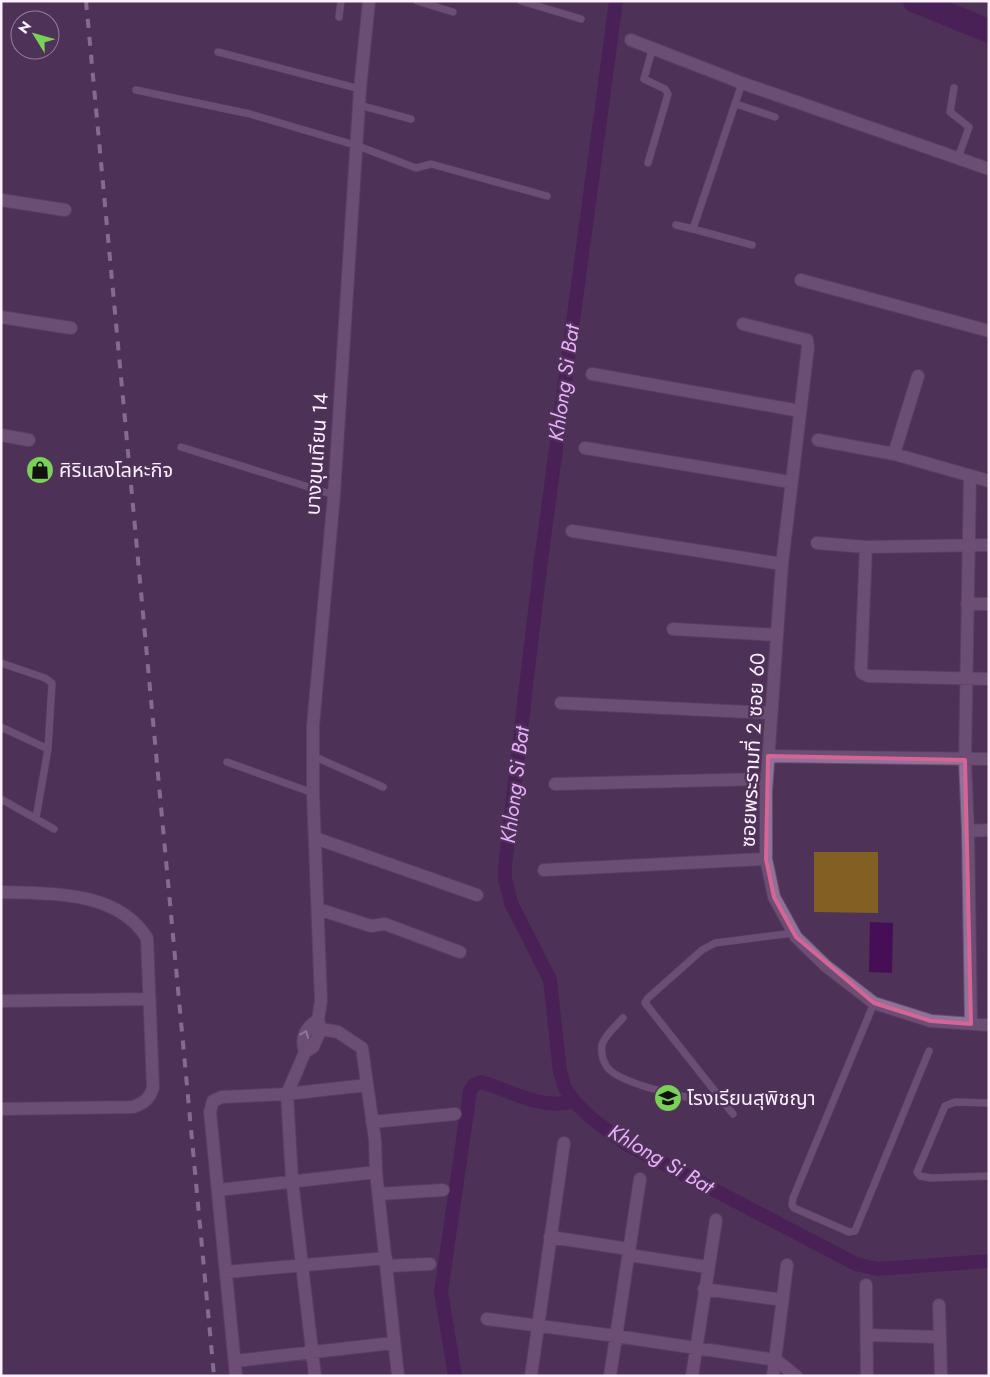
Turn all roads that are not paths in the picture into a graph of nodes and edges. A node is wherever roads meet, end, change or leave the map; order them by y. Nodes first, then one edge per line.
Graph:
1 (341, 1) edge
2 (369, 1) edge
3 (416, 1) edge
4 (521, 1) edge
5 (453, 12) dead end
6 (339, 17) dead end
7 (581, 18) dead end
8 (630, 40) dead end
9 (652, 50) junction
10 (218, 52) dead end
11 (742, 83) junction
12 (954, 88) dead end
13 (136, 90) dead end
14 (360, 90) junction
15 (736, 104) junction
16 (359, 105) junction
17 (775, 117) dead end
18 (411, 119) dead end
19 (358, 146) junction
20 (958, 158) junction
21 (648, 163) dead end
22 (989, 169) edge
23 (547, 196) dead end
24 (1, 200) edge
25 (65, 210) dead end
26 (676, 225) dead end
27 (694, 229) junction
28 (752, 245) dead end
29 (801, 280) dead end
30 (1, 317) edge
31 (743, 324) dead end
32 (71, 328) dead end
33 (989, 331) edge
34 (592, 374) dead end
35 (918, 376) dead end
36 (800, 411) junction
37 (1, 435) edge
38 (29, 440) dead end
39 (818, 440) dead end
40 (180, 447) dead end
41 (585, 448) dead end
42 (894, 454) junction
43 (970, 476) junction
44 (989, 481) edge
45 (790, 482) junction
46 (334, 495) junction
47 (572, 532) dead end
48 (817, 543) dead end
49 (969, 545) junction
50 (989, 545) edge
51 (866, 547) junction
52 (782, 564) junction
53 (968, 604) junction
54 (989, 604) edge
55 (673, 629) dead end
56 (777, 635) junction
57 (1, 664) edge
58 (989, 679) edge
59 (967, 680) junction
60 (562, 703) dead end
61 (771, 713) junction
62 (1, 727) edge
63 (48, 749) junction
64 (313, 756) junction
65 (768, 756) junction
66 (989, 759) edge
67 (965, 760) junction
68 (227, 762) dead end
69 (767, 779) junction
70 (554, 784) dead end
71 (383, 788) dead end
72 (313, 793) junction
73 (1, 799) edge
74 (36, 818) junction
75 (54, 829) dead end
76 (989, 830) edge
77 (968, 831) junction
78 (315, 838) junction
79 (766, 858) junction
80 (544, 870) dead end
81 (1, 892) edge
82 (477, 895) dead end
83 (318, 909) junction
84 (794, 932) junction
85 (460, 952) dead end
86 (149, 999) junction
87 (1, 1001) edge
88 (874, 1003) junction
89 (623, 1018) dead end
90 (320, 1021) junction
91 (971, 1024) junction
92 (989, 1024) edge
93 (929, 1051) dead end
94 (367, 1085) junction
95 (287, 1094) junction
96 (725, 1103) junction
97 (989, 1103) edge
98 (1, 1109) edge
99 (455, 1114) dead end
100 (733, 1114) dead end
101 (372, 1122) junction
102 (564, 1143) dead end
103 (376, 1172) junction
104 (989, 1176) edge
105 (640, 1179) dead end
106 (292, 1180) junction
107 (219, 1190) junction
108 (443, 1190) dead end
109 (379, 1194) junction
110 (716, 1220) dead end
111 (550, 1237) junction
112 (629, 1252) junction
113 (387, 1262) junction
114 (302, 1264) junction
115 (430, 1264) dead end
116 (787, 1265) dead end
117 (707, 1267) junction
118 (226, 1272) junction
119 (866, 1285) dead end
120 (704, 1289) junction
121 (784, 1300) junction
122 (940, 1305) dead end
123 (487, 1319) dead end
124 (538, 1326) junction
125 (867, 1335) junction
126 (616, 1336) junction
127 (940, 1337) junction
128 (394, 1343) junction
129 (696, 1347) junction
130 (312, 1352) junction
131 (776, 1360) junction
132 (235, 1361) junction
133 (236, 1376) edge
134 (315, 1376) edge
135 (398, 1376) edge
136 (531, 1376) edge
137 (610, 1376) edge
138 (692, 1376) edge
139 (773, 1376) edge
140 (796, 1376) edge
141 (868, 1376) edge
142 (941, 1376) edge

1 - 6 lane
2 - 14 street, บางขุนเทียน 14
3 - 5 lane
4 - 7 lane
8 - 9 street
9 - 11 street
9 - 21 lane
10 - 14 lane
11 - 15 lane
11 - 20 street
12 - 20 lane
13 - 19 lane
14 - 16 street, บางขุนเทียน 14
15 - 17 lane
15 - 27 lane
16 - 18 lane
16 - 19 street, บางขุนเทียน 14
19 - 23 lane
19 - 46 street, บางขุนเทียน 14
20 - 22 street
24 - 25 street
26 - 27 lane
27 - 28 lane
29 - 33 street
30 - 32 street
31 - 36 street, ซอยพระรามที่ 2 ซอย 60
34 - 36 street
35 - 42 street
36 - 45 street, ซอยพระรามที่ 2 ซอย 60
37 - 38 street
39 - 42 street
40 - 46 lane
41 - 45 street
42 - 43 street
43 - 44 street
43 - 49 street
45 - 52 street, ซอยพระรามที่ 2 ซอย 60
46 - 64 street, บางขุนเทียน 14
47 - 52 street
48 - 51 street
49 - 50 street
49 - 51 street
49 - 53 street
51 - 59 street
52 - 56 street, ซอยพระรามที่ 2 ซอย 60
53 - 54 street
53 - 59 street
55 - 56 street
56 - 61 street, ซอยพระรามที่ 2 ซอย 60
57 - 63 lane
58 - 59 street
59 - 67 street
60 - 61 street
61 - 65 street, ซอยพระรามที่ 2 ซอย 60
62 - 63 lane
63 - 74 lane
64 - 71 lane
64 - 72 street, บางขุนเทียน 14
65 - 67 street
65 - 69 street, ซอยพระรามที่ 2 ซอย 60
66 - 67 street
67 - 77 street
68 - 72 lane
69 - 70 street
69 - 79 street, ซอยพระรามที่ 2 ซอย 60
72 - 78 street, บางขุนเทียน 14
73 - 74 lane
74 - 75 lane
76 - 77 street
77 - 91 street
78 - 82 street
78 - 83 street, บางขุนเทียน 14
79 - 80 street
79 - 84 street, ซอยพระรามที่ 2 ซอย 60
81 - 86 street
83 - 85 street
83 - 90 street, บางขุนเทียน 14
84 - 88 street, ซอยพระรามที่ 2 ซอย 60
84 - 96 lane
86 - 87 street
86 - 98 street
88 - 91 street, ซอยพระรามที่ 2 ซอย 60
88 - 93 lane
89 - 96 lane
90 - 94 street
90 - 95 street
91 - 92 street, ซอยพระรามที่ 2 ซอย 60
94 - 95 street
94 - 101 street
95 - 106 street
95 - 107 street
96 - 100 lane
97 - 104 lane
99 - 101 street
101 - 103 street
102 - 111 street
103 - 106 street
103 - 109 street
105 - 112 street
106 - 107 street
106 - 114 street
107 - 118 street
108 - 109 street
109 - 113 street
110 - 117 street
111 - 112 street
111 - 124 street
112 - 117 street
112 - 126 street
113 - 114 street
113 - 115 street
113 - 128 street
114 - 118 street
114 - 130 street
116 - 121 street
117 - 120 street
118 - 132 street
119 - 125 street
120 - 121 street
120 - 129 street
121 - 131 street
122 - 127 street
123 - 124 street
124 - 126 street
124 - 136 street
125 - 127 street
125 - 141 street
126 - 129 street
126 - 137 street
127 - 142 street
128 - 130 street
128 - 135 street
129 - 131 street
129 - 138 street
130 - 132 street
130 - 134 street
131 - 139 street
131 - 140 street
132 - 133 street

